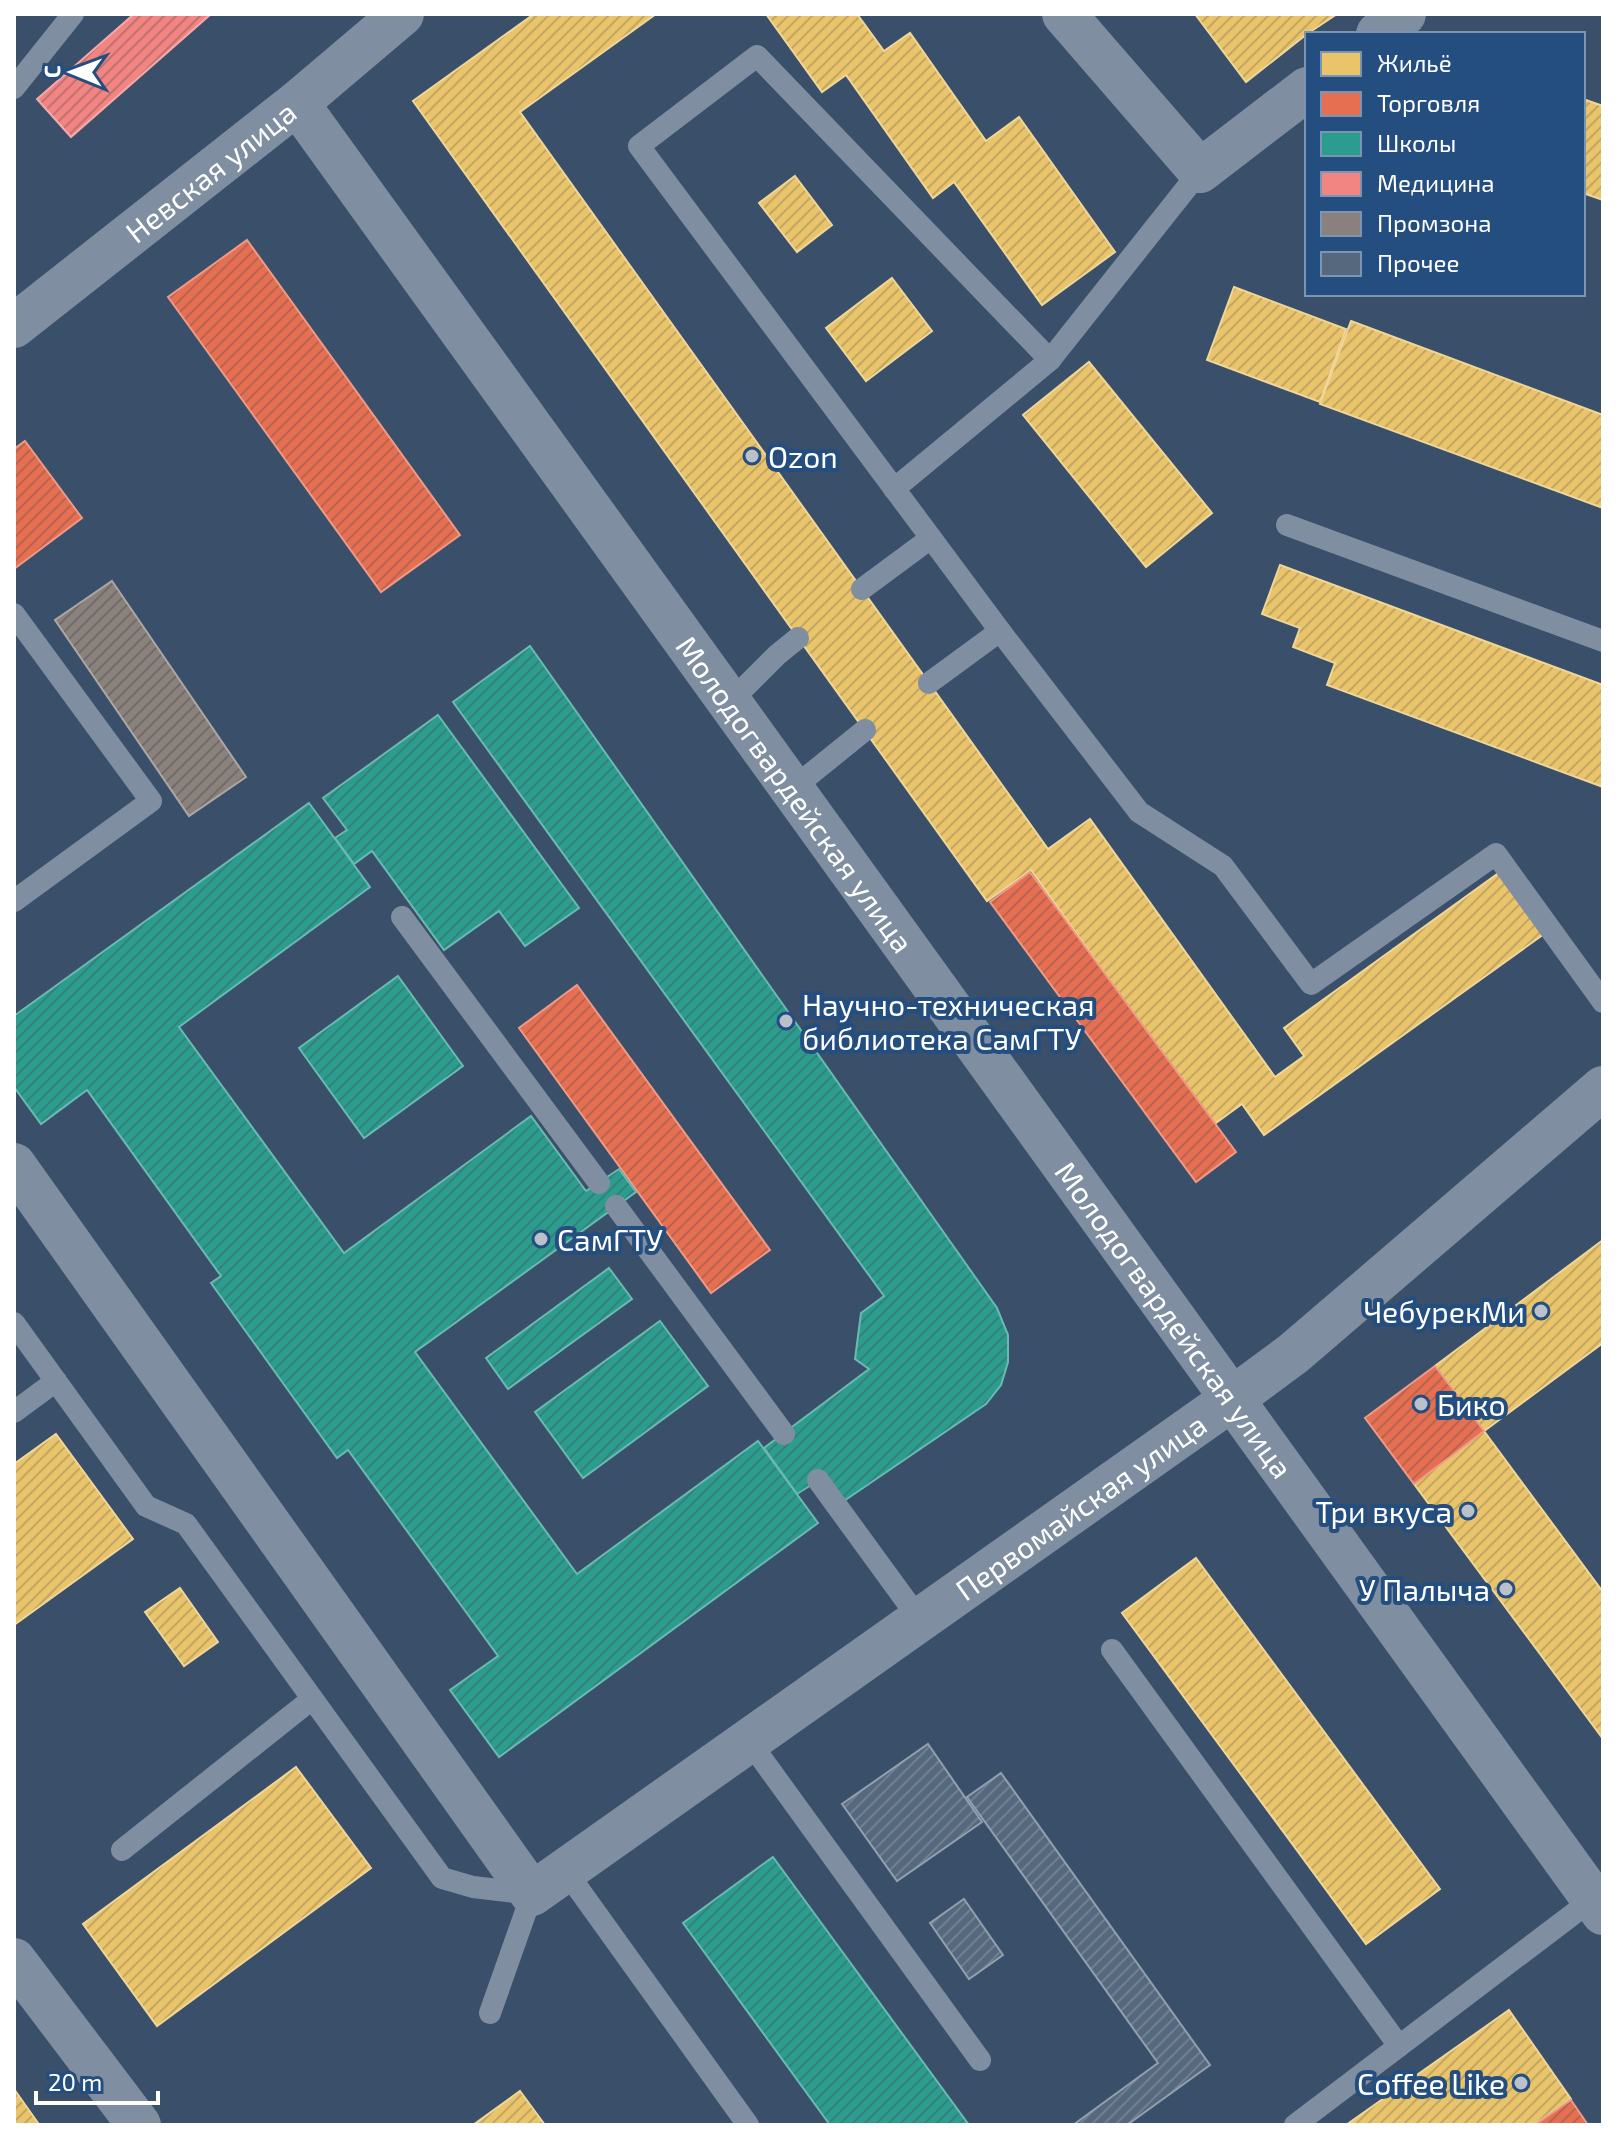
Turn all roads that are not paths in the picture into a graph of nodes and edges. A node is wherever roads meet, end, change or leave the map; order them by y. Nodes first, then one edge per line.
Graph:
1 (73, 14) edge
2 (402, 14) edge
3 (1064, 14) edge
4 (1404, 14) edge
5 (1381, 32) edge
6 (14, 88) edge
7 (1305, 91) edge
8 (297, 103) junction
9 (1200, 171) junction
10 (14, 326) edge
11 (1050, 360) junction
12 (894, 489) junction
13 (1287, 525) dead end
14 (931, 538) junction
15 (862, 589) dead end
16 (14, 614) edge
17 (1000, 631) junction
18 (798, 638) dead end
19 (1603, 641) edge
20 (929, 683) dead end
21 (729, 703) junction
22 (865, 730) dead end
23 (792, 789) junction
24 (14, 901) edge
25 (402, 917) dead end
26 (1603, 1002) edge
27 (1603, 1088) edge
28 (14, 1165) edge
29 (599, 1183) dead end
30 (616, 1206) dead end
31 (14, 1323) edge
32 (56, 1381) junction
33 (1232, 1399) junction
34 (14, 1412) edge
35 (784, 1434) dead end
36 (818, 1480) dead end
37 (920, 1620) junction
38 (1112, 1650) dead end
39 (312, 1699) junction
40 (749, 1741) junction
41 (122, 1850) dead end
42 (548, 1882) junction
43 (1598, 1906) edge
44 (14, 1960) edge
45 (490, 2013) dead end
46 (1399, 2046) junction
47 (980, 2060) dead end
48 (139, 2125) edge
49 (748, 2125) edge
50 (1295, 2125) edge

1 - 6 lane
2 - 8 street, Невская улица
3 - 9 street
4 - 5 street
7 - 9 street
8 - 10 street, Невская улица
8 - 21 street, Молодогвардейская улица
9 - 11 lane
11 - 12 lane
11 - 12 lane
12 - 14 lane
13 - 19 lane
14 - 15 lane
14 - 17 lane
16 - 24 lane
17 - 20 lane
17 - 26 lane
18 - 21 lane
21 - 23 street, Молодогвардейская улица
22 - 23 lane
23 - 33 street, Молодогвардейская улица
25 - 29 lane
27 - 33 street, Первомайская улица
28 - 42 street
30 - 35 lane
31 - 32 lane
32 - 34 lane
32 - 39 lane
33 - 37 street, Первомайская улица
33 - 43 street, Молодогвардейская улица
36 - 37 lane
37 - 40 street, Первомайская улица
38 - 46 lane
39 - 41 lane
39 - 42 lane
40 - 42 street, Первомайская улица
40 - 47 lane
42 - 45 lane
42 - 49 lane
43 - 46 lane
44 - 48 street
46 - 50 lane

